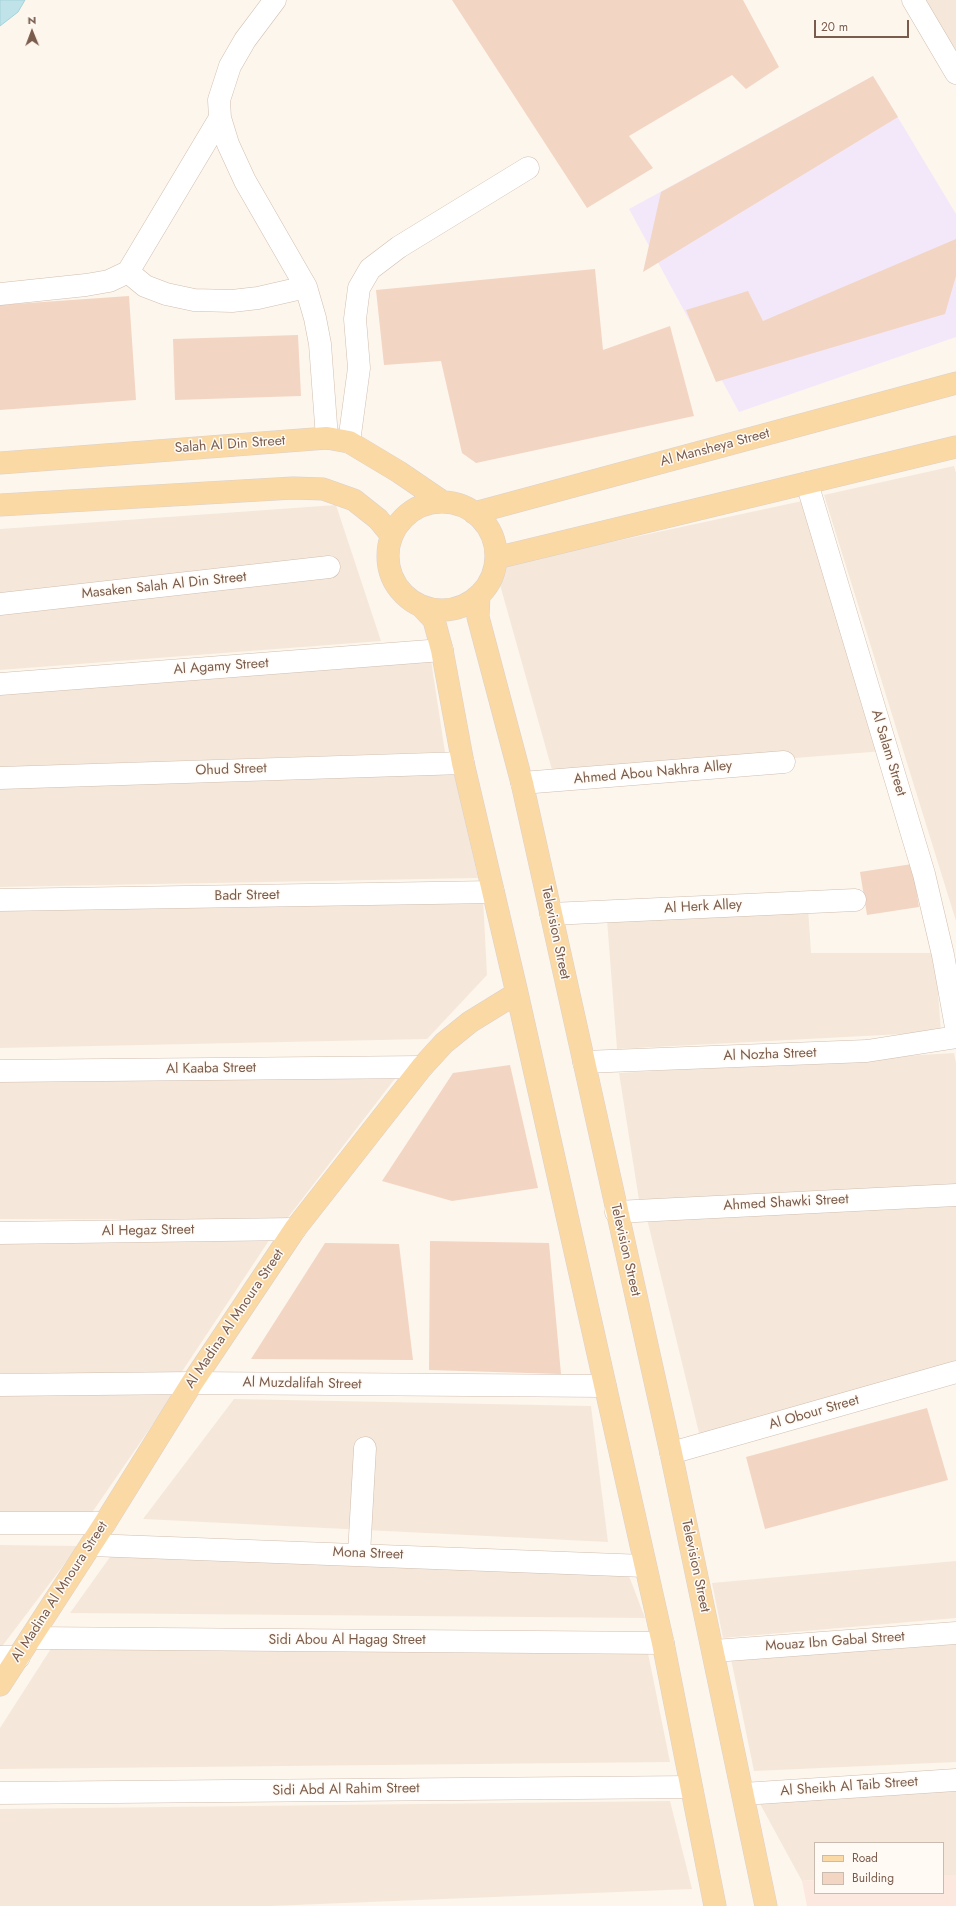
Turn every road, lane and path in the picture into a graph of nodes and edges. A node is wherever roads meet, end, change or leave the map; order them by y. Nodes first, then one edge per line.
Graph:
1 (275, 0) edge
2 (913, 0) edge
3 (956, 73) edge
4 (220, 118) junction
5 (528, 168) dead end
6 (128, 272) junction
7 (306, 287) junction
8 (0, 294) edge
9 (956, 383) edge
10 (326, 438) junction
11 (348, 442) junction
12 (955, 451) edge
13 (0, 463) edge
14 (807, 483) junction
15 (443, 502) junction
16 (0, 505) edge
17 (474, 513) junction
18 (392, 536) junction
19 (496, 558) junction
20 (329, 567) dead end
21 (479, 596) junction
22 (0, 604) edge
23 (421, 606) junction
24 (442, 650) junction
25 (0, 684) edge
26 (784, 762) dead end
27 (463, 763) junction
28 (0, 778) edge
29 (522, 783) junction
30 (493, 892) junction
31 (0, 900) edge
32 (855, 900) dead end
33 (551, 914) junction
34 (517, 993) junction
35 (956, 1027) edge
36 (956, 1037) edge
37 (584, 1062) junction
38 (422, 1067) junction
39 (0, 1071) edge
40 (956, 1195) edge
41 (616, 1212) junction
42 (295, 1229) junction
43 (0, 1233) edge
44 (956, 1372) edge
45 (192, 1382) junction
46 (0, 1385) edge
47 (605, 1386) junction
48 (365, 1448) dead end
49 (671, 1453) junction
50 (0, 1523) edge
51 (105, 1523) junction
52 (91, 1545) junction
53 (359, 1554) junction
54 (645, 1566) junction
55 (956, 1633) edge
56 (31, 1638) junction
57 (663, 1643) junction
58 (714, 1652) junction
59 (9, 1657) edge
60 (0, 1685) edge
61 (956, 1780) edge
62 (691, 1787) junction
63 (0, 1794) edge
64 (743, 1794) junction
65 (715, 1906) edge
66 (766, 1906) edge

1 - 4 street
2 - 3 street
4 - 6 street
4 - 7 street
5 - 11 street
6 - 7 street
6 - 8 street
7 - 10 street
9 - 17 main road, Al Mansheya Street
10 - 11 main road, Salah Al Din Street
10 - 13 main road, Salah Al Din Street
11 - 15 main road, Salah Al Din Street
12 - 14 main road
14 - 19 main road
14 - 35 street, Al Salam Street
15 - 17 main road
15 - 18 main road
16 - 18 main road
17 - 19 main road
18 - 23 main road
19 - 21 main road
20 - 22 street, Masaken Salah Al Din Street
21 - 23 main road
21 - 29 main road, Television Street
23 - 24 main road
24 - 25 street, Al Agamy Street
24 - 27 main road
26 - 29 street, Ahmed Abou Nakhra Alley
27 - 28 street, Ohud Street
27 - 30 main road
29 - 33 main road, Television Street
30 - 31 street, Badr Street
30 - 34 main road
32 - 33 street, Al Herk Alley
33 - 37 main road, Television Street
34 - 38 main road, Al Madina Al Mnoura Street
34 - 47 main road
36 - 37 street, Al Nozha Street
37 - 41 main road, Television Street
38 - 39 street, Al Kaaba Street
38 - 42 main road, Al Madina Al Mnoura Street
40 - 41 street, Ahmed Shawki Street
41 - 49 main road, Television Street
42 - 43 street, Al Hegaz Street
42 - 45 main road, Al Madina Al Mnoura Street
44 - 49 street, Al Obour Street
45 - 46 street, Al Muzdalifah Street
45 - 47 street, Al Muzdalifah Street
45 - 51 main road, Al Madina Al Mnoura Street
47 - 54 main road
48 - 53 street
49 - 58 main road, Television Street
50 - 51 street
51 - 52 main road, Al Madina Al Mnoura Street
52 - 53 street, Mona Street
52 - 56 main road, Al Madina Al Mnoura Street
53 - 54 street, Mona Street
54 - 57 main road
55 - 58 street, Mouaz Ibn Gabal Street
56 - 57 street, Sidi Abou Al Hagag Street
56 - 59 main road, Al Madina Al Mnoura Street
57 - 62 main road
58 - 64 main road, Television Street
59 - 60 main road, Al Madina Al Mnoura Street
61 - 64 street, Al Sheikh Al Taib Street
62 - 63 street, Sidi Abd Al Rahim Street
62 - 65 main road
64 - 66 main road, Television Street

